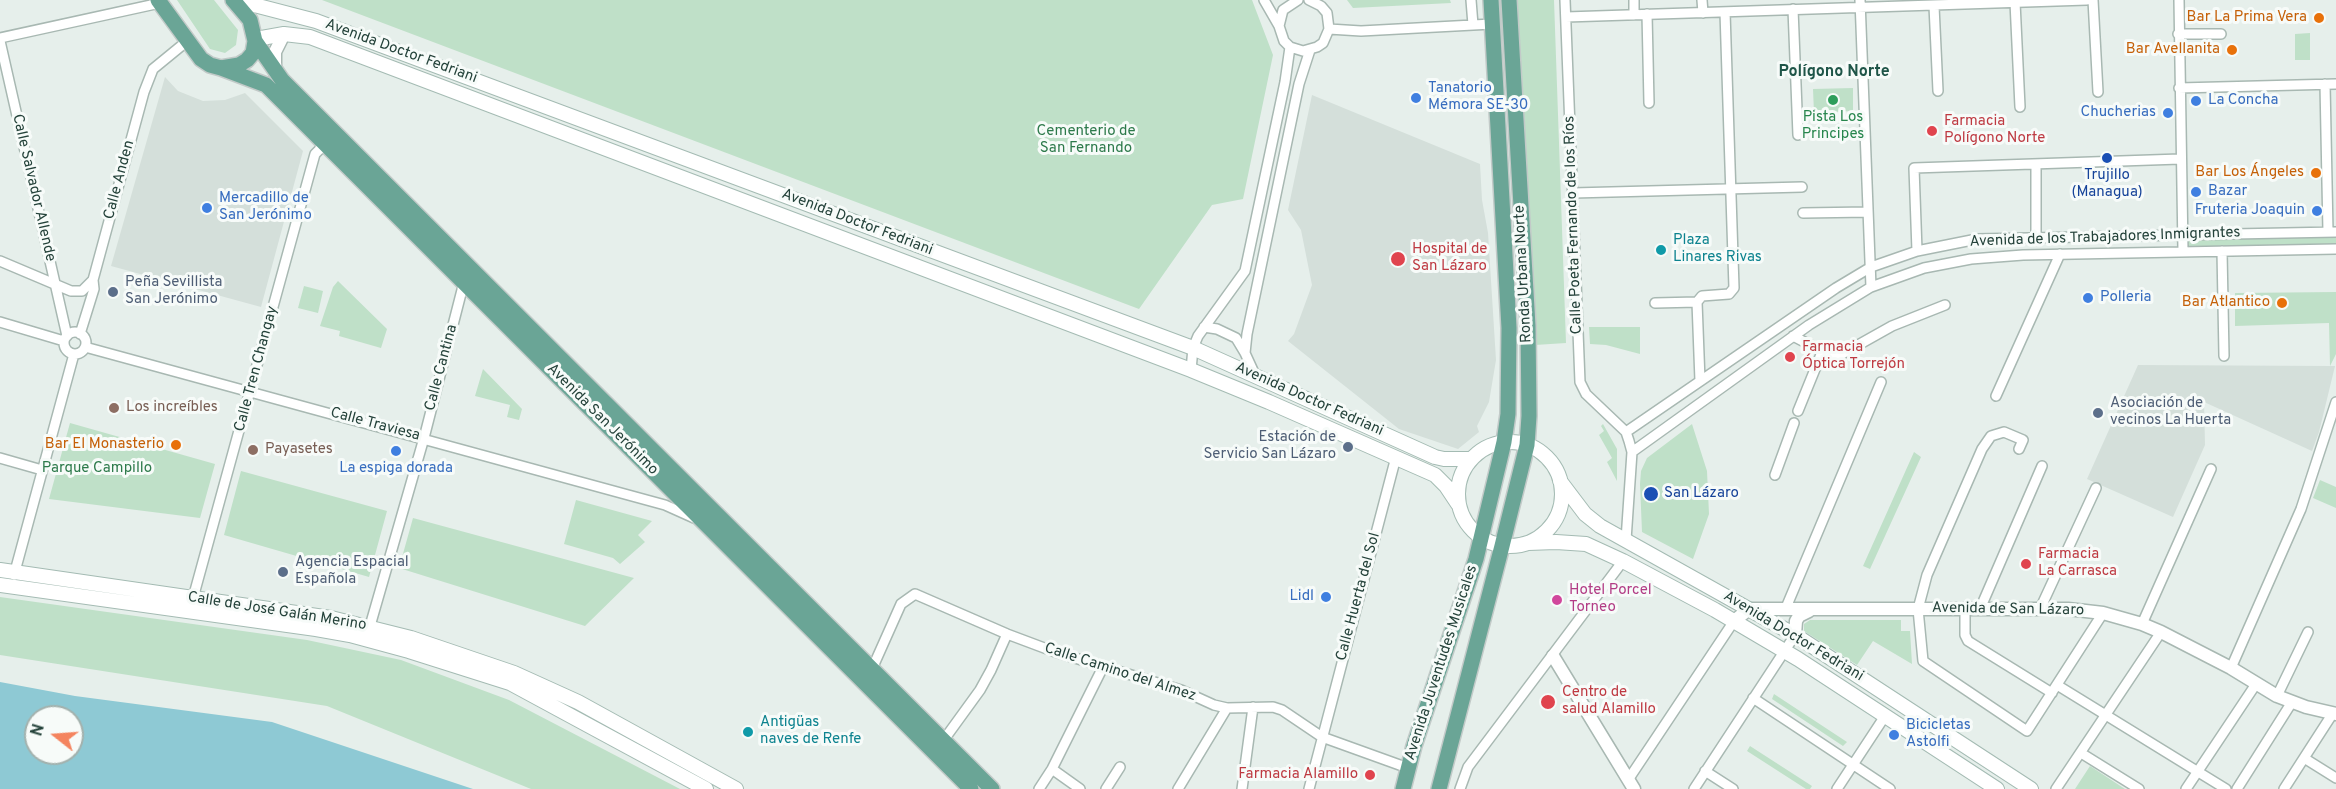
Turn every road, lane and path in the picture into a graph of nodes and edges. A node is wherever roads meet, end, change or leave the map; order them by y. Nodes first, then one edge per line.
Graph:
1 (234, 0) edge
2 (1264, 0) edge
3 (1298, 0) edge
4 (1309, 0) edge
5 (1471, 0) edge
6 (1491, 0) edge
7 (1509, 0) edge
8 (1565, 0) edge
9 (1634, 0) edge
10 (1702, 0) edge
11 (2088, 0) edge
12 (2093, 0) edge
13 (2172, 0) edge
14 (2179, 0) edge
15 (159, 1) edge
16 (2015, 2) junction
17 (1860, 4) edge
18 (1779, 5) edge
19 (1934, 6) junction
20 (1793, 9) junction
21 (1725, 12) junction
22 (1702, 13) junction
23 (1634, 15) junction
24 (1647, 15) junction
25 (1566, 17) junction
26 (1492, 24) junction
27 (1473, 25) junction
28 (1279, 26) junction
29 (1329, 29) junction
30 (285, 34) junction
31 (2178, 34) junction
32 (2221, 34) dead end
33 (0, 39) edge
34 (256, 40) junction
35 (186, 42) junction
36 (1290, 47) junction
37 (1310, 50) junction
38 (221, 69) junction
39 (275, 73) junction
40 (2325, 84) junction
41 (2336, 84) edge
42 (2179, 88) junction
43 (1938, 91) dead end
44 (2098, 92) dead end
45 (1649, 103) dead end
46 (2020, 107) dead end
47 (1798, 135) dead end
48 (325, 144) junction
49 (2180, 159) junction
50 (2036, 165) junction
51 (1802, 187) dead end
52 (1731, 189) junction
53 (1573, 193) junction
54 (1868, 212) junction
55 (1803, 213) dead end
56 (2332, 232) edge
57 (2182, 234) junction
58 (2036, 237) junction
59 (2336, 249) edge
60 (2222, 250) junction
61 (1917, 251) junction
62 (2182, 251) junction
63 (2060, 254) junction
64 (0, 261) edge
65 (1871, 267) junction
66 (1245, 271) junction
67 (93, 280) junction
68 (464, 282) junction
69 (55, 284) junction
70 (1871, 287) junction
71 (82, 291) junction
72 (1255, 292) junction
73 (89, 302) junction
74 (1697, 302) junction
75 (1655, 303) dead end
76 (1946, 305) dead end
77 (0, 322) edge
78 (1204, 327) junction
79 (80, 334) junction
80 (1793, 336) junction
81 (66, 338) junction
82 (84, 347) junction
83 (1193, 348) junction
84 (1822, 352) junction
85 (1245, 353) junction
86 (74, 354) junction
87 (2224, 356) dead end
88 (1191, 370) junction
89 (1256, 377) junction
90 (1700, 381) junction
91 (1881, 382) dead end
92 (251, 392) junction
93 (1996, 396) dead end
94 (2336, 402) edge
95 (1798, 411) dead end
96 (1794, 423) dead end
97 (1626, 432) junction
98 (424, 438) junction
99 (1504, 442) junction
100 (1527, 445) junction
101 (2019, 449) dead end
102 (1632, 452) junction
103 (1396, 457) junction
104 (0, 458) edge
105 (1471, 459) junction
106 (2042, 466) dead end
107 (2211, 469) dead end
108 (42, 470) junction
109 (1775, 475) dead end
110 (1560, 481) junction
111 (686, 483) junction
112 (2096, 488) dead end
113 (680, 498) junction
114 (1458, 504) junction
115 (665, 506) junction
116 (703, 521) junction
117 (1480, 537) junction
118 (1626, 540) junction
119 (1528, 543) junction
120 (1502, 546) junction
121 (1623, 561) junction
122 (0, 570) edge
123 (9, 581) edge
124 (193, 598) junction
125 (1749, 609) junction
126 (1918, 609) junction
127 (1965, 609) junction
128 (1980, 609) junction
129 (2040, 609) junction
130 (1785, 610) junction
131 (1814, 610) junction
132 (2103, 613) junction
133 (1734, 621) junction
134 (2142, 624) junction
135 (370, 626) junction
136 (2161, 632) junction
137 (2308, 633) dead end
138 (1006, 634) junction
139 (1795, 635) junction
140 (1785, 651) junction
141 (1553, 656) junction
142 (1104, 667) junction
143 (2231, 668) junction
144 (872, 669) junction
145 (2256, 684) junction
146 (2057, 685) junction
147 (2052, 693) junction
148 (2277, 696) junction
149 (1754, 698) junction
150 (2292, 702) junction
151 (1227, 708) junction
152 (1253, 708) junction
153 (2334, 714) edge
154 (2107, 715) junction
155 (1885, 716) junction
156 (1322, 737) junction
157 (943, 741) junction
158 (2081, 753) junction
159 (2304, 758) junction
160 (1853, 764) junction
161 (1120, 767) dead end
162 (1408, 768) junction
163 (1052, 769) junction
164 (1705, 771) junction
165 (2198, 771) junction
166 (2336, 778) edge
167 (1631, 785) edge
168 (1461, 788) edge
169 (706, 789) edge
170 (736, 789) edge
171 (971, 789) edge
172 (992, 789) edge
173 (1039, 789) edge
174 (1080, 789) edge
175 (1106, 789) edge
176 (1178, 789) edge
177 (1242, 789) edge
178 (1309, 789) edge
179 (1403, 789) edge
180 (1439, 789) edge
181 (1694, 789) edge
182 (1733, 789) edge
183 (1837, 789) edge
184 (1890, 789) edge
185 (1997, 789) edge
186 (2031, 789) edge
187 (2056, 789) edge
188 (2139, 789) edge
189 (2186, 789) edge
190 (2226, 789) edge
191 (2237, 789) edge
192 (2284, 789) edge

1 - 34 main road, Avenida San Jerónimo
1 - 83 main road, Avenida Doctor Fedriani
2 - 28 street
3 - 28 street
4 - 29 street
5 - 27 street
6 - 26 main road, Ronda Urbana Norte
7 - 100 main road, Ronda Urbana Norte
8 - 25 street, Calle Poeta Fernando de los Ríos
9 - 23 street
10 - 22 street
11 - 16 street
12 - 44 street
13 - 14 street
14 - 31 street
15 - 33 street
15 - 35 main road, Avenida San Jerónimo
16 - 19 street
16 - 46 street
17 - 19 street
17 - 20 street
17 - 54 street
18 - 20 street
18 - 21 street
19 - 43 street
20 - 47 street
21 - 22 street
21 - 52 street
22 - 24 street
23 - 24 street
23 - 25 street
24 - 45 street
25 - 53 street, Calle Poeta Fernando de los Ríos
26 - 27 street
26 - 99 main road, Ronda Urbana Norte
27 - 29 street
28 - 36 street
29 - 37 street
30 - 34 main road, Avenida Doctor Fedriani
30 - 39 street
30 - 88 main road, Avenida Doctor Fedriani
31 - 32 street
31 - 42 street
33 - 69 street, Calle Salvador Allende
34 - 38 main road
34 - 39 main road, Avenida San Jerónimo
35 - 38 main road, Avenida San Jerónimo
35 - 67 street, Calle Anden
36 - 37 street
36 - 66 street
37 - 72 street
38 - 48 main road, Avenida San Jerónimo
39 - 111 main road, Avenida San Jerónimo
40 - 41 street
40 - 42 street
40 - 56 street
42 - 49 street
48 - 68 main road, Avenida San Jerónimo
48 - 92 street, Calle Tren Changay
49 - 50 street
49 - 57 street
50 - 58 street
50 - 61 street
51 - 52 street
52 - 53 street
52 - 74 street
53 - 97 street, Calle Poeta Fernando de los Ríos
54 - 55 street
54 - 65 street
56 - 57 street, Avenida de los Trabajadores Inmigrantes
57 - 58 street, Avenida de los Trabajadores Inmigrantes
57 - 62 street
58 - 61 street, Avenida de los Trabajadores Inmigrantes
59 - 60 street, Avenida de los Trabajadores Inmigrantes
60 - 62 street, Avenida de los Trabajadores Inmigrantes
60 - 87 street
61 - 65 street, Avenida de los Trabajadores Inmigrantes
62 - 63 street, Avenida de los Trabajadores Inmigrantes
63 - 70 street, Avenida de los Trabajadores Inmigrantes
63 - 93 street
64 - 69 street
65 - 70 street
65 - 90 street, Avenida de los Trabajadores Inmigrantes
66 - 72 street
66 - 78 street
67 - 71 street
67 - 73 street, Calle Anden
68 - 98 street, Calle Cantina
68 - 113 main road, Avenida San Jerónimo
69 - 71 street
69 - 81 street, Calle Salvador Allende
70 - 80 street, Avenida de los Trabajadores Inmigrantes
71 - 73 street
72 - 85 street
73 - 79 street, Calle Anden
74 - 75 street
74 - 90 street
76 - 84 street
77 - 81 street
78 - 83 street
78 - 85 street
79 - 81 street
79 - 82 street
80 - 84 street
80 - 102 street, Avenida de los Trabajadores Inmigrantes
81 - 86 street
82 - 86 street
82 - 92 street, Calle Traviesa
83 - 88 street
83 - 89 main road, Avenida Doctor Fedriani
84 - 95 street
85 - 89 street
86 - 108 street
88 - 103 main road, Avenida Doctor Fedriani
89 - 105 main road, Avenida Doctor Fedriani
90 - 97 street, Avenida de los Trabajadores Inmigrantes
91 - 130 street
92 - 98 street, Calle Traviesa
92 - 124 street, Calle Tren Changay
94 - 143 street
96 - 109 street
97 - 102 street
98 - 115 street, Calle Traviesa
98 - 135 street, Calle Cantina
99 - 100 main road
99 - 105 main road
99 - 117 main road, Ronda Urbana Norte
100 - 110 main road, Avenida Doctor Fedriani
100 - 120 main road, Ronda Urbana Norte
101 - 126 street
102 - 118 street
103 - 114 main road, Avenida Doctor Fedriani
103 - 156 street, Calle Huerta del Sol
104 - 108 street
105 - 114 main road
106 - 128 street
107 - 134 street
108 - 123 street
110 - 118 main road, Avenida Doctor Fedriani
110 - 119 main road
111 - 113 street
111 - 144 main road, Avenida San Jerónimo
112 - 129 street
113 - 115 street
113 - 116 main road, Avenida San Jerónimo
114 - 117 main road, Avenida Doctor Fedriani
115 - 116 street, Calle Traviesa
116 - 171 main road, Avenida San Jerónimo
117 - 120 main road
117 - 162 main road, Avenida Juventudes Musicales
118 - 125 main road, Avenida Doctor Fedriani
119 - 120 main road, Avenida Doctor Fedriani
119 - 121 main road, Avenida Doctor Fedriani
120 - 180 main road, Avenida Juventudes Musicales
121 - 133 main road, Avenida Doctor Fedriani
121 - 141 street
122 - 123 main road, Calle de José Galán Merino
123 - 124 main road, Calle de José Galán Merino
123 - 169 main road, Calle de José Galán Merino
124 - 135 main road, Calle de José Galán Merino
125 - 130 street, Avenida de San Lázaro
125 - 133 street
125 - 139 main road, Avenida Doctor Fedriani
126 - 127 street, Avenida de San Lázaro
126 - 131 street, Avenida de San Lázaro
126 - 147 street
127 - 128 street, Avenida de San Lázaro
127 - 147 street
128 - 129 street, Avenida de San Lázaro
129 - 132 street, Avenida de San Lázaro
130 - 131 street, Avenida de San Lázaro
131 - 139 street
132 - 134 street, Avenida de San Lázaro
132 - 146 street
133 - 140 main road, Avenida Doctor Fedriani
133 - 167 street
134 - 136 street, Avenida de San Lázaro
135 - 170 main road, Calle de José Galán Merino
136 - 143 street, Avenida de San Lázaro
136 - 154 street
137 - 148 street
138 - 142 street, Calle Camino del Almez
138 - 144 street, Calle Camino del Almez
138 - 157 street
139 - 140 street
139 - 186 main road, Avenida Doctor Fedriani
140 - 149 street
140 - 155 main road, Avenida Doctor Fedriani
141 - 167 street
141 - 168 street
142 - 151 street, Calle Camino del Almez
142 - 163 street
143 - 145 street, Avenida de San Lázaro
144 - 157 main road, Avenida San Jerónimo
145 - 148 street, Avenida de San Lázaro
145 - 165 street
146 - 147 street
146 - 154 street
148 - 150 street, Avenida de San Lázaro
149 - 160 street
149 - 164 street
150 - 153 street, Avenida de San Lázaro
150 - 191 street
151 - 152 street, Calle Camino del Almez
151 - 176 street
152 - 156 street, Calle Camino del Almez
152 - 177 street
153 - 159 street
154 - 158 street
154 - 165 street
155 - 160 street
155 - 185 main road, Avenida Doctor Fedriani
156 - 162 street, Calle Camino del Almez
156 - 178 street, Calle Huerta del Sol
157 - 172 main road, Avenida San Jerónimo
158 - 187 street
158 - 188 street
159 - 166 street
159 - 192 street
160 - 183 street
160 - 184 street
161 - 175 street
162 - 179 main road, Avenida Juventudes Musicales
163 - 173 street
163 - 174 street
164 - 181 street
164 - 182 street
165 - 189 street
165 - 190 street

